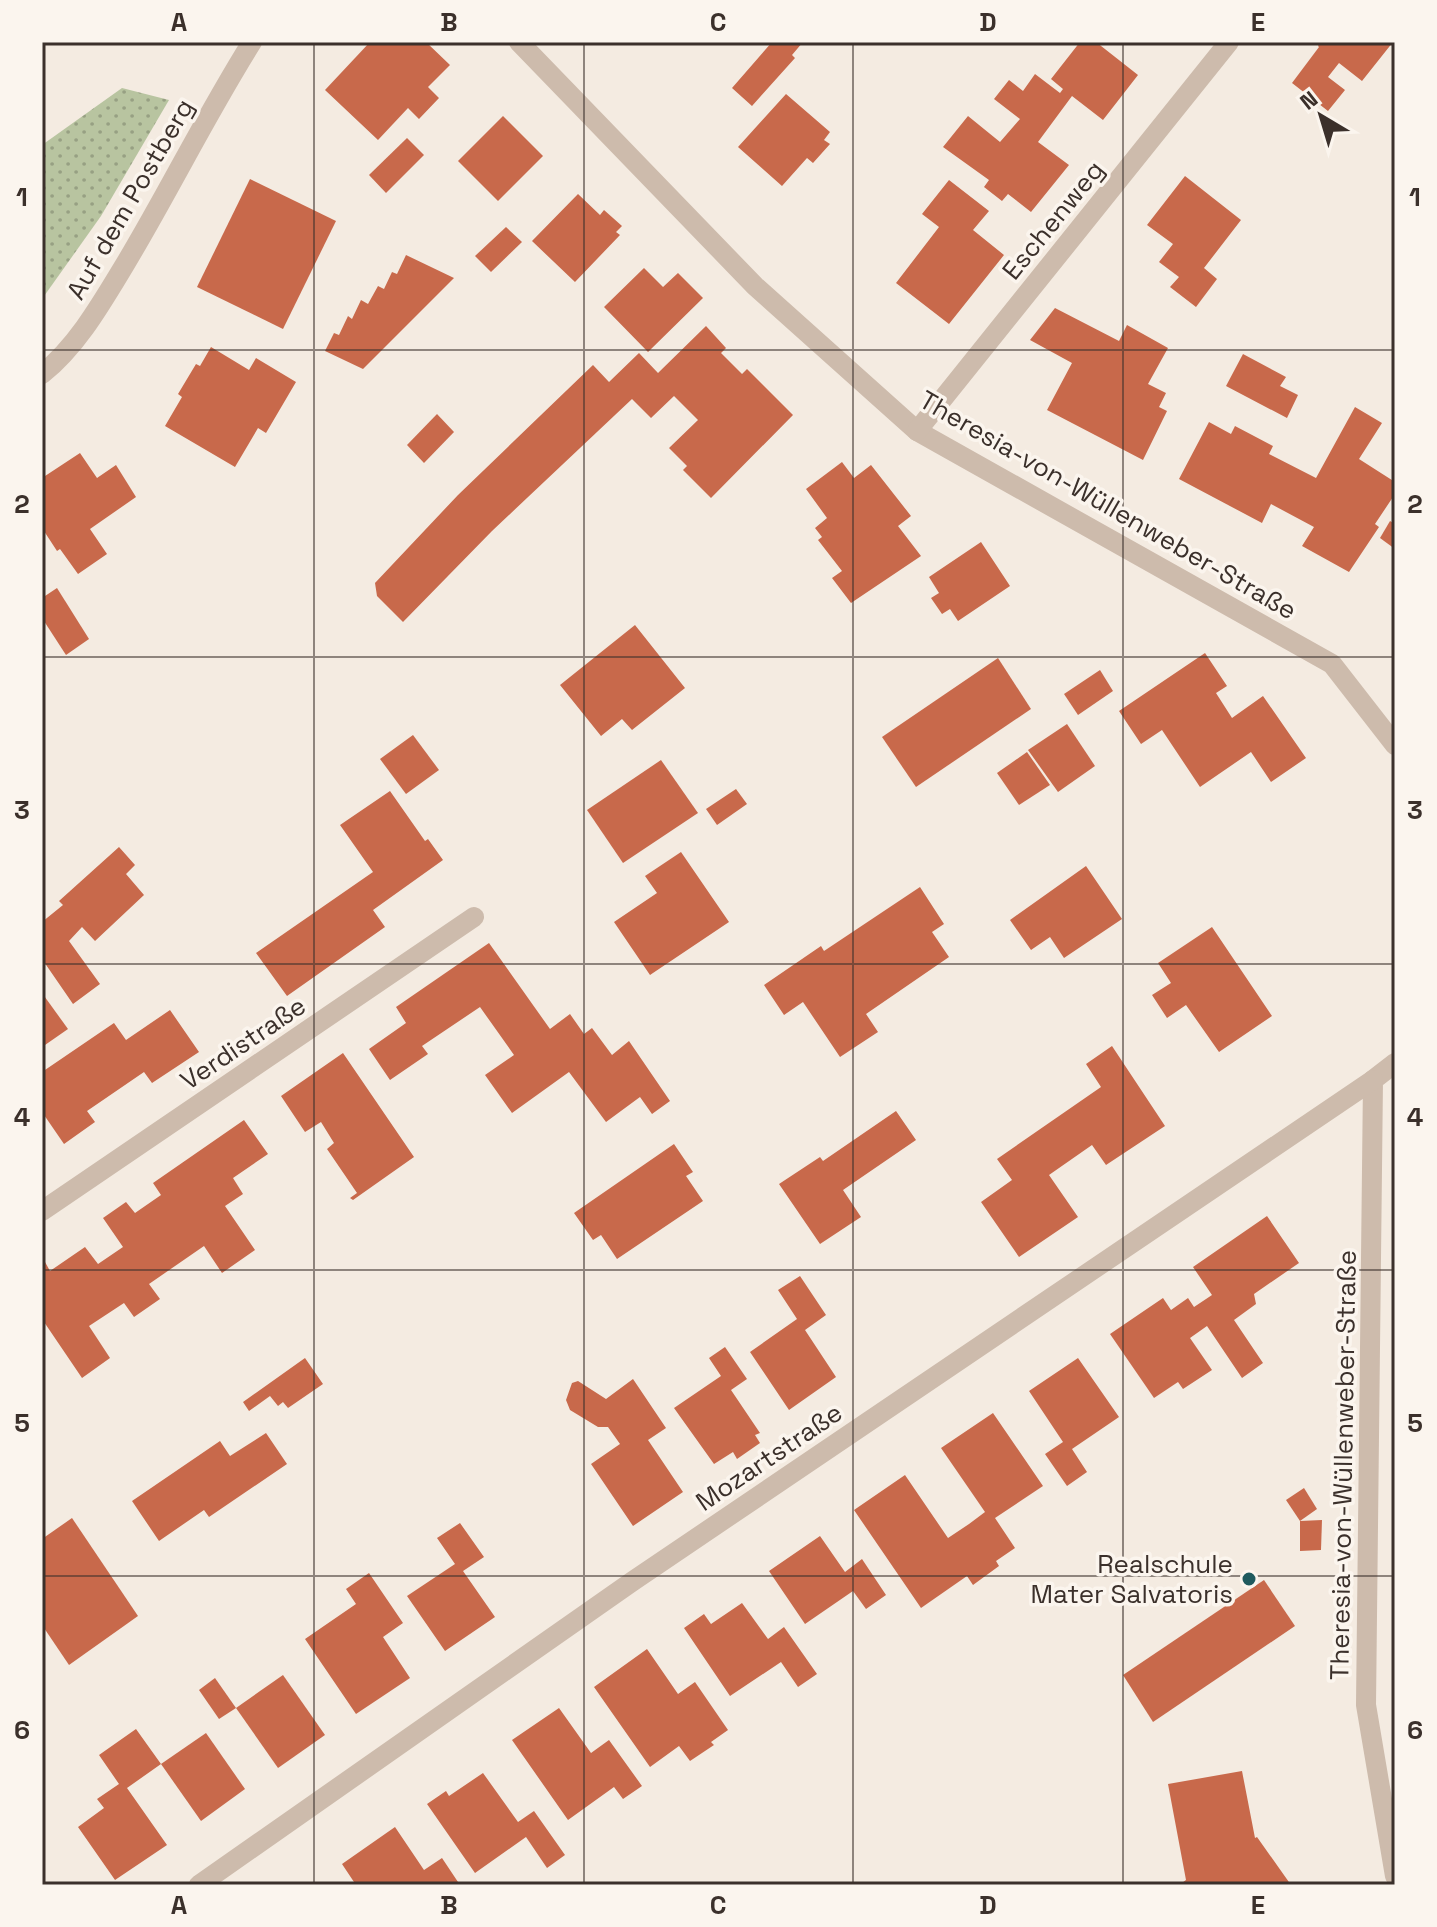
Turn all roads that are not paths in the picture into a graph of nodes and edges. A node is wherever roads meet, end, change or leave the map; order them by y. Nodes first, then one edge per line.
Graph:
1 (252, 42) edge
2 (519, 42) edge
3 (1229, 42) edge
4 (42, 374) edge
5 (917, 431) junction
6 (1395, 745) edge
7 (474, 917) dead end
8 (1395, 1063) edge
9 (1373, 1080) junction
10 (42, 1211) edge
11 (1395, 1876) edge
12 (199, 1885) edge

1 - 4 street, Auf dem Postberg
2 - 5 street, Theresia-von-Wüllenweber-Straße
3 - 5 street, Eschenweg
5 - 6 street, Theresia-von-Wüllenweber-Straße
7 - 10 street, Verdistraße
8 - 9 street
9 - 11 street, Theresia-von-Wüllenweber-Straße
9 - 12 street, Mozartstraße

